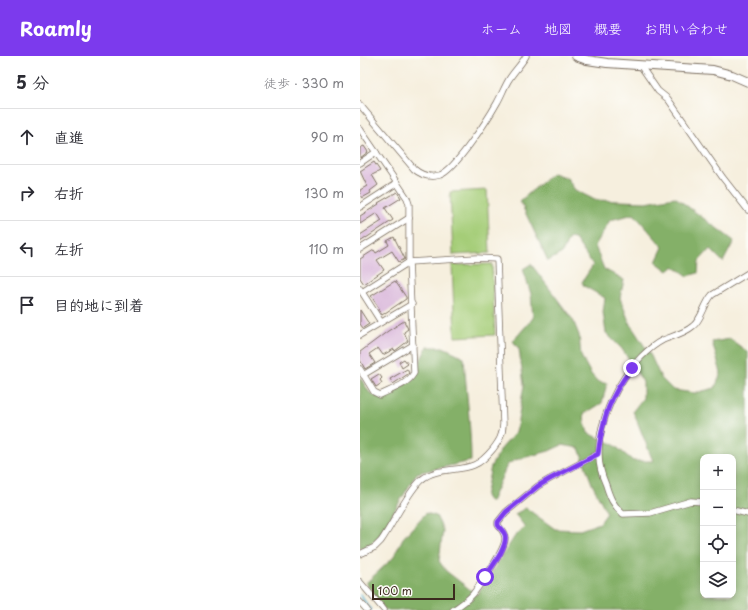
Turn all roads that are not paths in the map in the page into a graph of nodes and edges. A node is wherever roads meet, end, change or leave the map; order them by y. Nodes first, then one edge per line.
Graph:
1 (526, 56) edge
2 (576, 56) edge
3 (640, 65) junction
4 (748, 82) edge
5 (360, 105) edge
6 (360, 130) edge
7 (376, 152) junction
8 (360, 163) edge
9 (397, 183) junction
10 (360, 206) edge
11 (748, 210) edge
12 (409, 218) junction
13 (360, 249) edge
14 (409, 262) junction
15 (747, 276) edge
16 (361, 290) edge
17 (412, 304) junction
18 (381, 322) junction
19 (360, 335) edge
20 (413, 345) junction
21 (360, 370) edge
22 (364, 375) junction
23 (598, 454) junction
24 (700, 502) edge
25 (736, 511) edge
26 (748, 514) edge
27 (360, 554) edge
28 (360, 582) edge
29 (360, 602) edge
30 (367, 610) edge
31 (384, 610) edge
32 (454, 610) edge

1 - 5 street
2 - 3 main road
3 - 4 main road
3 - 11 street
6 - 7 street
7 - 8 street
7 - 9 street
9 - 10 street
9 - 12 street
12 - 13 street
12 - 14 street
14 - 16 street
14 - 17 street
14 - 27 street
15 - 23 street
16 - 18 street
17 - 18 street
17 - 20 street
18 - 19 street
20 - 22 street
20 - 22 street
21 - 22 street
23 - 24 street
23 - 32 street
25 - 26 street
28 - 31 street
29 - 30 street

